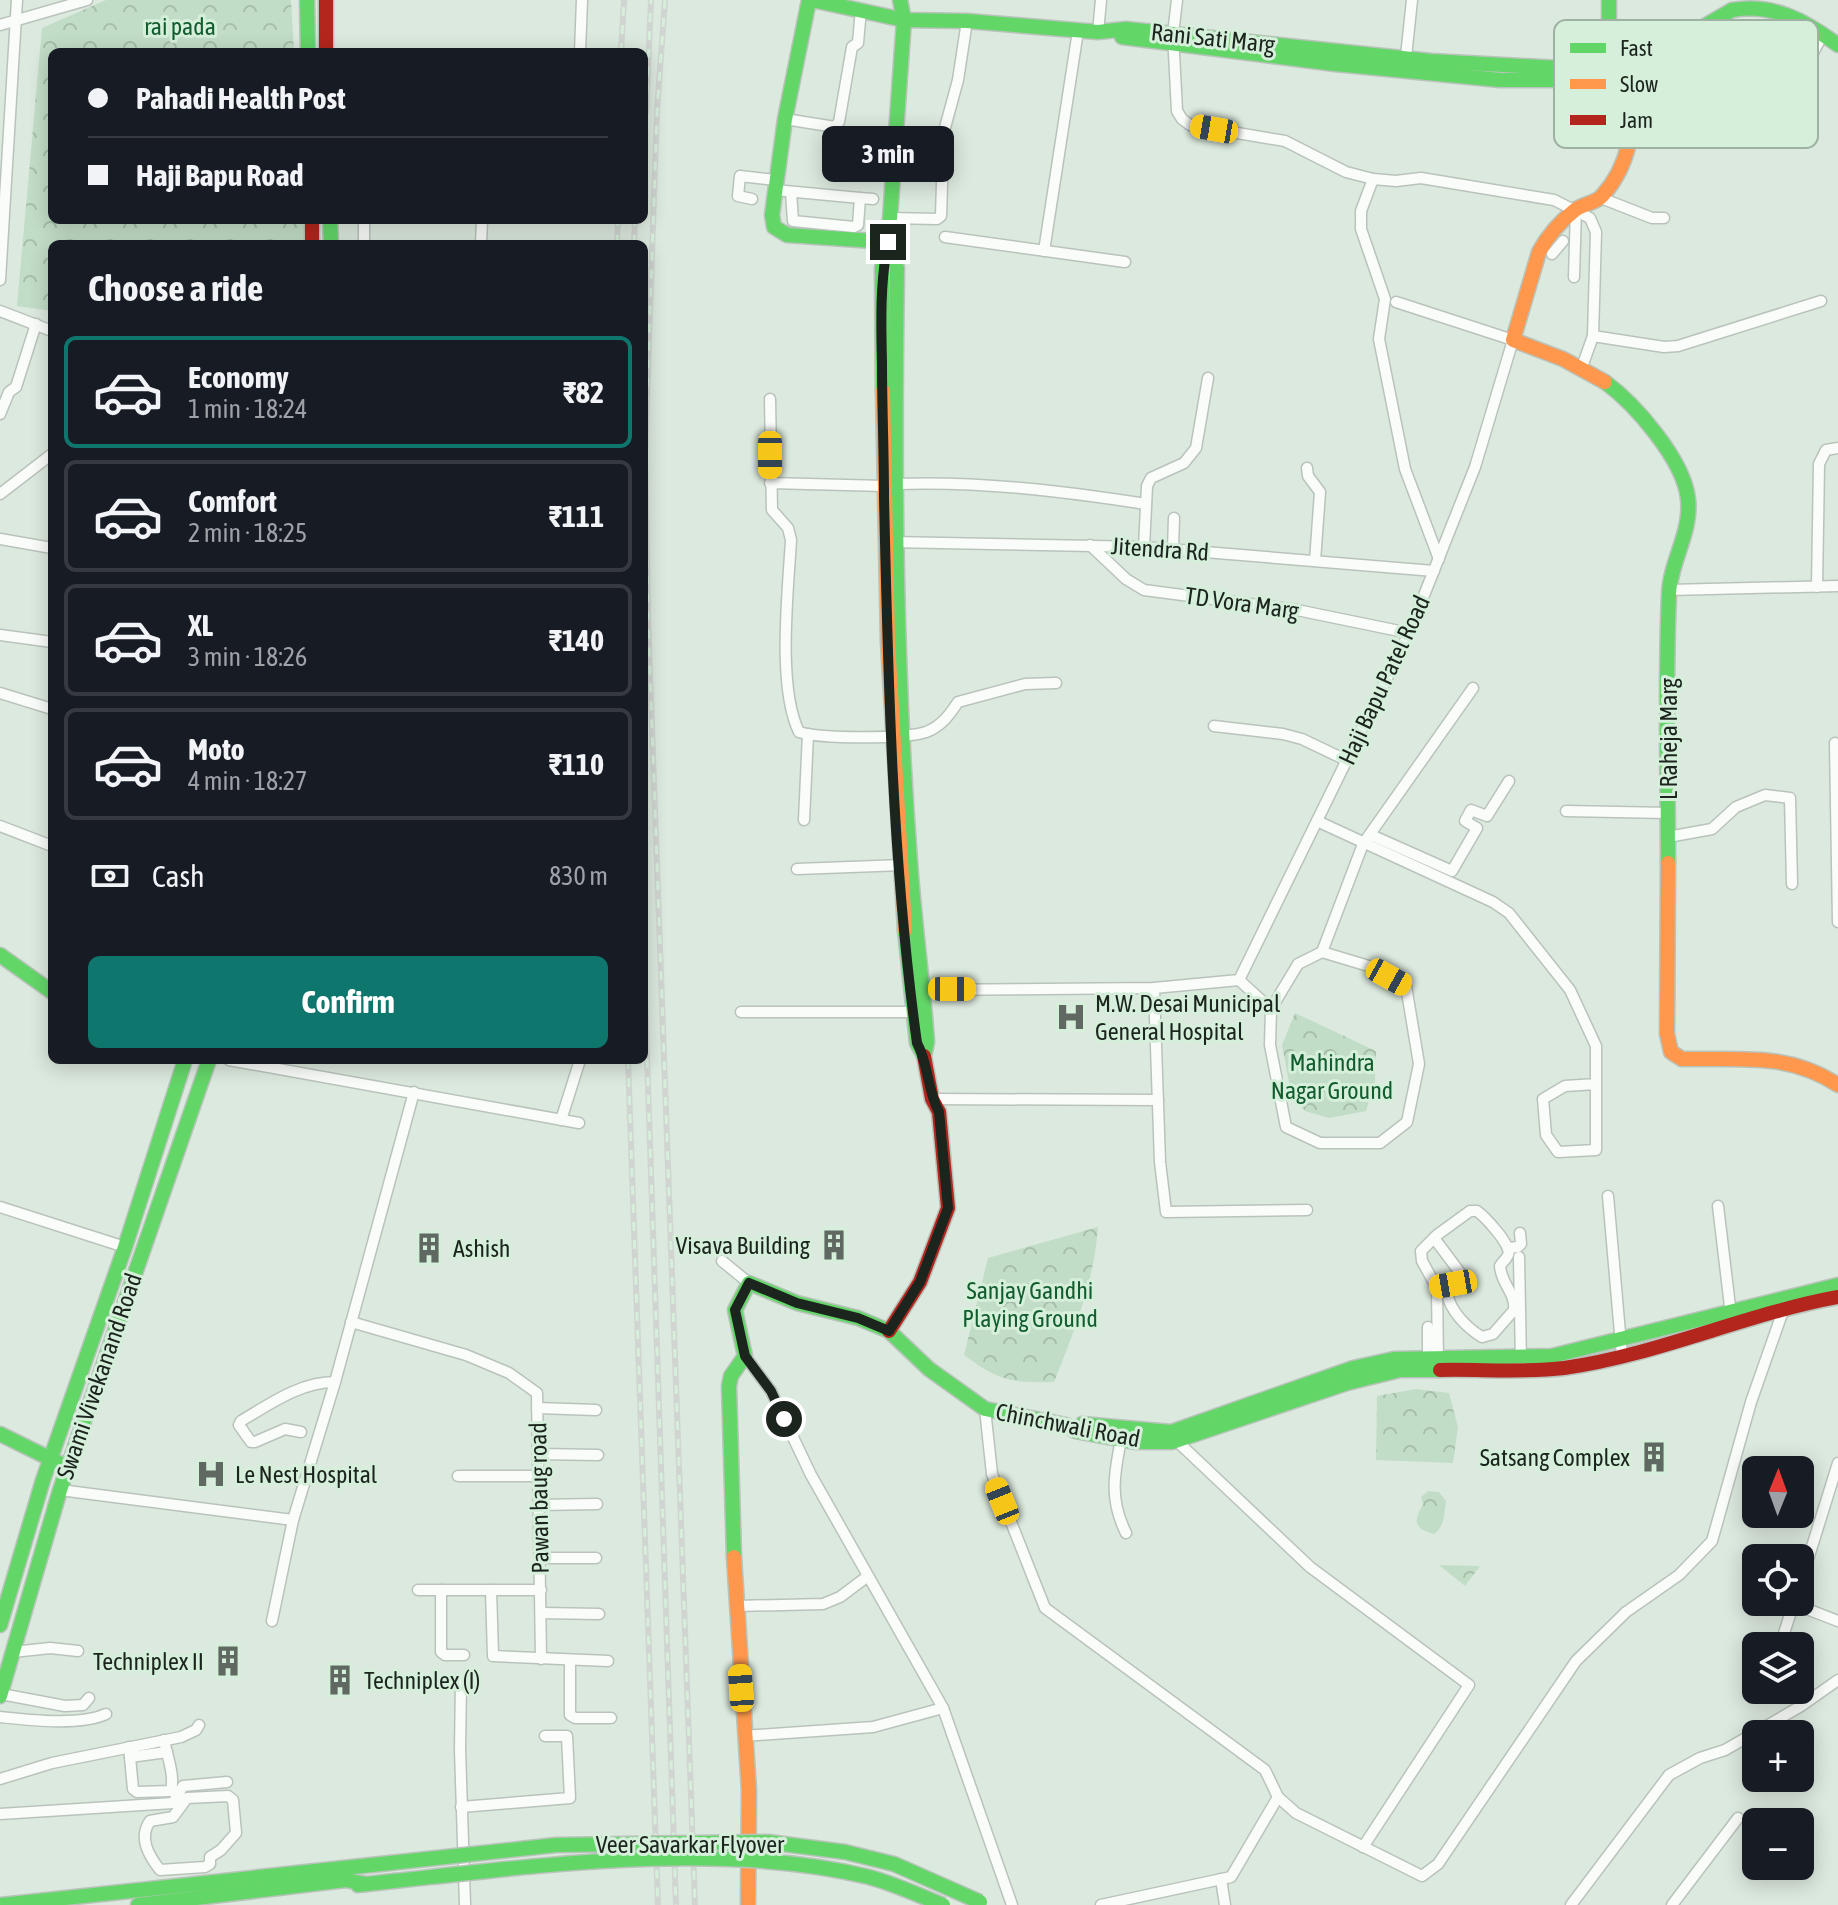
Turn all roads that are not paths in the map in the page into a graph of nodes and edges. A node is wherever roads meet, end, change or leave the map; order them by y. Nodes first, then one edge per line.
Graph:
1 (17, 0) edge
2 (87, 0) edge
3 (307, 0) edge
4 (326, 0) edge
5 (582, 0) edge
6 (811, 0) edge
7 (900, 0) edge
8 (1101, 0) edge
9 (1177, 0) edge
10 (1412, 0) edge
11 (1746, 4) edge
12 (1782, 6) edge
13 (861, 9) junction
14 (904, 20) junction
15 (1714, 20) edge
16 (1802, 20) edge
17 (16, 21) junction
18 (967, 21) junction
19 (0, 25) edge
20 (1078, 31) junction
21 (1818, 31) edge
22 (1104, 32) junction
23 (1174, 39) junction
24 (1838, 45) edge
25 (308, 48) edge
26 (326, 48) edge
27 (580, 48) edge
28 (1406, 65) junction
29 (1554, 75) edge
30 (785, 119) junction
31 (896, 141) junction
32 (1628, 148) edge
33 (1373, 179) junction
34 (776, 185) junction
35 (791, 192) junction
36 (860, 198) junction
37 (1601, 198) junction
38 (752, 199) dead end
39 (873, 199) dead end
40 (1576, 209) junction
41 (890, 218) junction
42 (1664, 218) dead end
43 (945, 237) dead end
44 (1563, 241) dead end
45 (888, 242) junction
46 (1044, 251) junction
47 (1548, 253) junction
48 (1125, 262) dead end
49 (1574, 277) dead end
50 (0, 280) edge
51 (1821, 301) dead end
52 (1396, 302) dead end
53 (0, 311) edge
54 (36, 324) junction
55 (48, 329) edge
56 (1593, 336) junction
57 (1513, 340) junction
58 (1582, 367) junction
59 (1208, 378) dead end
60 (770, 399) dead end
61 (0, 414) edge
62 (1838, 448) edge
63 (48, 457) edge
64 (1307, 468) dead end
65 (770, 483) junction
66 (890, 489) junction
67 (0, 494) edge
68 (1146, 504) junction
69 (1174, 518) dead end
70 (0, 539) edge
71 (891, 542) junction
72 (1090, 545) junction
73 (48, 547) edge
74 (1144, 547) junction
75 (1173, 549) junction
76 (1439, 559) junction
77 (1315, 561) junction
78 (1434, 571) junction
79 (1838, 586) edge
80 (1817, 587) junction
81 (1669, 590) junction
82 (1409, 633) junction
83 (0, 635) edge
84 (48, 641) edge
85 (1056, 683) dead end
86 (1473, 688) dead end
87 (0, 693) edge
88 (48, 708) edge
89 (1214, 726) dead end
90 (808, 734) junction
91 (898, 735) junction
92 (1835, 743) dead end
93 (1346, 760) junction
94 (1837, 767) edge
95 (1509, 781) dead end
96 (1837, 807) edge
97 (1566, 811) dead end
98 (1668, 813) junction
99 (804, 820) dead end
100 (1317, 821) junction
101 (0, 826) edge
102 (1668, 837) junction
103 (1367, 840) junction
104 (48, 844) edge
105 (905, 864) junction
106 (797, 869) dead end
107 (1792, 884) dead end
108 (1838, 922) edge
109 (1322, 952) junction
110 (0, 955) edge
111 (1239, 980) junction
112 (1154, 988) junction
113 (48, 989) edge
114 (917, 990) junction
115 (1271, 1009) junction
116 (741, 1012) dead end
117 (914, 1012) junction
118 (921, 1032) junction
119 (184, 1064) edge
120 (208, 1064) edge
121 (252, 1064) edge
122 (579, 1064) edge
123 (1596, 1084) junction
124 (1838, 1085) edge
125 (414, 1092) junction
126 (932, 1099) junction
127 (1158, 1100) junction
128 (561, 1120) junction
129 (579, 1123) dead end
130 (1608, 1196) dead end
131 (1718, 1206) dead end
132 (0, 1207) edge
133 (1307, 1210) dead end
134 (1520, 1233) dead end
135 (1434, 1238) junction
136 (125, 1247) junction
137 (1508, 1248) junction
138 (1519, 1257) dead end
139 (722, 1261) dead end
140 (749, 1283) junction
141 (1838, 1285) edge
142 (1442, 1290) junction
143 (1838, 1297) edge
144 (1786, 1304) junction
145 (1731, 1318) junction
146 (351, 1322) junction
147 (1428, 1327) dead end
148 (889, 1331) junction
149 (1621, 1340) junction
150 (745, 1356) junction
151 (1622, 1356) junction
152 (1521, 1362) junction
153 (1433, 1364) junction
154 (335, 1382) junction
155 (1300, 1393) junction
156 (537, 1408) junction
157 (985, 1409) junction
158 (596, 1410) dead end
159 (301, 1432) dead end
160 (0, 1434) edge
161 (1122, 1434) junction
162 (1176, 1436) junction
163 (538, 1454) junction
164 (598, 1455) dead end
165 (52, 1460) junction
166 (1838, 1463) edge
167 (70, 1467) junction
168 (458, 1476) dead end
169 (539, 1476) junction
170 (60, 1490) junction
171 (1833, 1499) edge
172 (597, 1504) dead end
173 (539, 1505) junction
174 (293, 1520) junction
175 (1126, 1533) dead end
176 (1814, 1549) edge
177 (540, 1558) junction
178 (596, 1558) dead end
179 (868, 1576) junction
180 (418, 1590) dead end
181 (441, 1590) junction
182 (491, 1590) junction
183 (541, 1590) junction
184 (736, 1606) junction
185 (1814, 1611) edge
186 (542, 1613) junction
187 (599, 1614) dead end
188 (272, 1621) dead end
189 (1838, 1621) edge
190 (0, 1625) edge
191 (78, 1651) dead end
192 (13, 1652) junction
193 (464, 1655) dead end
194 (541, 1659) junction
195 (570, 1661) junction
196 (608, 1661) dead end
197 (1838, 1680) edge
198 (461, 1683) dead end
199 (0, 1695) edge
200 (89, 1698) dead end
201 (943, 1708) junction
202 (106, 1714) dead end
203 (0, 1717) edge
204 (611, 1718) dead end
205 (199, 1725) dead end
206 (545, 1736) dead end
207 (744, 1736) junction
208 (164, 1740) junction
209 (130, 1752) junction
210 (167, 1752) junction
211 (0, 1779) edge
212 (227, 1782) dead end
213 (1278, 1797) junction
214 (461, 1807) junction
215 (0, 1814) edge
216 (1738, 1818) dead end
217 (1363, 1847) junction
218 (361, 1867) junction
219 (160, 1870) junction
220 (1221, 1879) junction
221 (364, 1884) junction
222 (163, 1888) junction
223 (983, 1904) edge
224 (0, 1905) edge
225 (84, 1905) edge
226 (138, 1905) edge
227 (207, 1905) edge
228 (465, 1905) edge
229 (748, 1905) edge
230 (943, 1905) edge
231 (1012, 1905) edge
232 (1101, 1905) edge
233 (1225, 1905) edge
234 (1571, 1905) edge
235 (1672, 1905) edge

1 - 17 street
2 - 17 street
3 - 25 street
4 - 26 street
5 - 27 street
6 - 13 street, Rani Sati Marg
6 - 30 street
7 - 14 street
8 - 22 street
9 - 23 street
10 - 28 street
11 - 12 street
11 - 15 street
12 - 16 street
13 - 14 street, Rani Sati Marg
13 - 30 street
14 - 18 street, Rani Sati Marg
14 - 31 street
17 - 19 street
17 - 50 street
18 - 20 street, Rani Sati Marg
18 - 31 street
20 - 22 street, Rani Sati Marg
20 - 46 street
21 - 24 street
22 - 23 street, Rani Sati Marg
23 - 28 street, Rani Sati Marg
23 - 33 street
28 - 29 street, Rani Sati Marg
30 - 34 street
31 - 41 street
31 - 41 street
32 - 37 street
33 - 40 street
33 - 76 street
34 - 35 street
34 - 38 street
34 - 45 street
35 - 36 street
35 - 36 street
36 - 39 street
37 - 40 street, Haji Bapu Patel Road
37 - 42 street
40 - 47 street, Haji Bapu Patel Road
40 - 49 street
40 - 56 street
41 - 45 street
43 - 46 street
44 - 47 street
45 - 66 street
46 - 48 street
47 - 57 street, Haji Bapu Patel Road
51 - 56 street
52 - 57 street
53 - 54 street
54 - 55 street
54 - 61 street
56 - 58 street
57 - 58 street, L Raheja Marg
57 - 76 street, Haji Bapu Patel Road
58 - 81 street, L Raheja Marg
59 - 68 street
60 - 65 street
62 - 80 street
63 - 67 street
64 - 77 street
65 - 66 street
65 - 90 street
66 - 68 street
66 - 71 street
68 - 74 street
69 - 75 street
70 - 73 street
71 - 72 street, Jitendra Rd
71 - 91 street
72 - 74 street, Jitendra Rd
72 - 82 street, TD Vora Marg
74 - 75 street, Jitendra Rd
75 - 77 street, Jitendra Rd
76 - 78 street, Haji Bapu Patel Road
77 - 78 street, Jitendra Rd
78 - 82 street, Haji Bapu Patel Road
79 - 80 street
80 - 81 street
81 - 98 street, L Raheja Marg
82 - 93 street, Haji Bapu Patel Road
83 - 84 street
85 - 91 street
86 - 103 street
87 - 88 street
89 - 93 street
90 - 91 street
90 - 99 street
91 - 105 street
92 - 94 street
93 - 100 street, Haji Bapu Patel Road
94 - 96 street
95 - 103 street
96 - 108 street
97 - 98 street
98 - 102 street, L Raheja Marg
100 - 103 street
100 - 111 street, Haji Bapu Patel Road
101 - 104 street
102 - 107 street
102 - 124 street, L Raheja Marg
103 - 109 street
103 - 123 street
105 - 106 street
105 - 114 street
109 - 115 street
109 - 115 street
110 - 113 street
111 - 112 street
111 - 115 street
112 - 114 street
112 - 127 street
114 - 117 street
114 - 118 street
116 - 117 street
117 - 118 street
118 - 126 street
119 - 136 street, Swami Vivekanand Road
120 - 167 street, Swami Vivekanand Road
121 - 125 street
122 - 128 street
123 - 123 street
125 - 128 street
125 - 146 street
126 - 127 street
126 - 148 street
127 - 133 street
128 - 129 street
130 - 149 street
131 - 145 street
132 - 136 street
134 - 137 street
135 - 137 street
135 - 142 street
135 - 142 street
136 - 165 street, Swami Vivekanand Road
137 - 142 street
138 - 152 street
139 - 140 street
140 - 148 street, Chinchwali Road
140 - 150 street
141 - 144 street
142 - 153 street
143 - 144 street
144 - 145 street
144 - 217 street
145 - 149 street
145 - 151 street
146 - 154 street
146 - 156 street, Pawan baug road
147 - 153 street
148 - 157 street, Chinchwali Road
149 - 151 street
149 - 152 street
150 - 179 street
150 - 184 street
151 - 152 street
152 - 153 street
153 - 155 street, Chinchwali Road
153 - 155 street
154 - 159 street
154 - 174 street
155 - 162 street, Chinchwali Road
156 - 158 street
156 - 163 street, Pawan baug road
157 - 161 street, Chinchwali Road
157 - 213 street
160 - 165 street
161 - 162 street, Chinchwali Road
161 - 175 street
162 - 217 street
163 - 164 street
163 - 169 street, Pawan baug road
165 - 167 street
165 - 190 street, Swami Vivekanand Road
166 - 171 street
167 - 170 street, Swami Vivekanand Road
168 - 169 street
169 - 173 street, Pawan baug road
170 - 174 street
170 - 192 street, Swami Vivekanand Road
171 - 176 street
172 - 173 street
173 - 177 street, Pawan baug road
174 - 188 street
177 - 178 street
177 - 183 street, Pawan baug road
179 - 184 street
179 - 201 street
180 - 181 street
181 - 182 street
181 - 193 street
182 - 183 street
182 - 194 street
183 - 186 street, Pawan baug road
184 - 207 street
185 - 189 street
186 - 187 street
186 - 194 street, Pawan baug road
191 - 192 street
192 - 199 street, Swami Vivekanand Road
194 - 195 street
195 - 196 street
195 - 204 street
197 - 234 street
198 - 214 street
199 - 200 street
201 - 207 street
201 - 231 street
202 - 203 street
205 - 208 street
206 - 214 street
207 - 229 street
208 - 209 street
208 - 210 street
209 - 210 street
209 - 210 street
209 - 211 street
212 - 215 street
213 - 217 street
213 - 220 street
214 - 228 street
216 - 235 street
218 - 222 street
218 - 223 street, Veer Savarkar Flyover, bridge
218 - 225 street
219 - 219 street
219 - 222 street
220 - 232 street
220 - 233 street
221 - 226 street
221 - 227 street
221 - 230 street, Veer Savarkar Flyover, bridge
222 - 224 street

